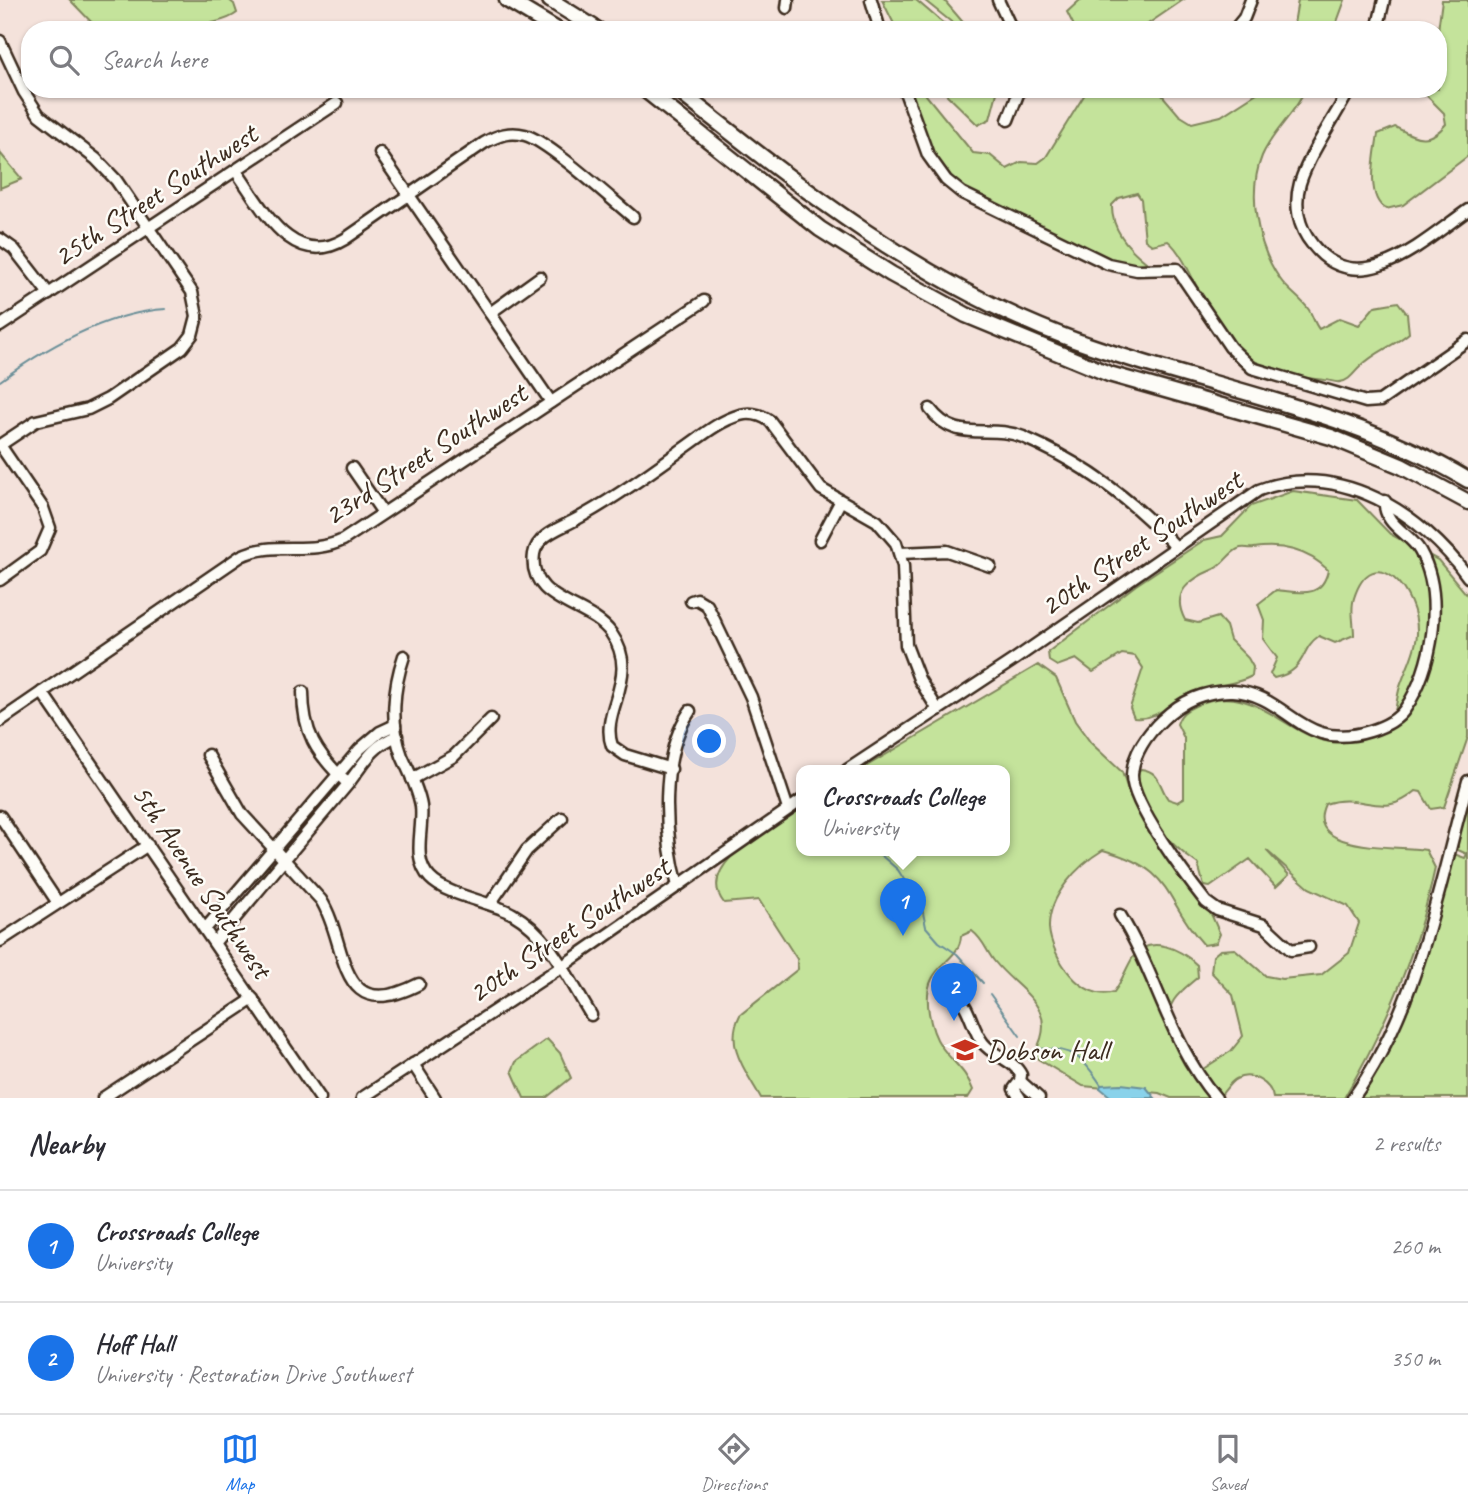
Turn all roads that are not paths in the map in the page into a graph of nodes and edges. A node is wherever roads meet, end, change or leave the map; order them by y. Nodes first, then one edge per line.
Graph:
1 (507, 0) edge
2 (550, 0) edge
3 (871, 0) edge
4 (998, 0) edge
5 (1251, 0) edge
6 (1384, 0) edge
7 (542, 21) edge
8 (584, 21) edge
9 (877, 21) edge
10 (1008, 21) edge
11 (1242, 21) edge
12 (1379, 21) edge
13 (0, 41) edge
14 (21, 86) edge
15 (27, 98) edge
16 (655, 98) edge
17 (688, 98) edge
18 (907, 98) edge
19 (1017, 98) edge
20 (1345, 98) edge
21 (337, 103) dead end
22 (1008, 120) dead end
23 (380, 153) dead end
24 (236, 171) junction
25 (408, 194) junction
26 (1468, 210) edge
27 (633, 217) dead end
28 (149, 230) junction
29 (0, 239) edge
30 (540, 277) dead end
31 (49, 294) junction
32 (704, 301) dead end
33 (490, 313) junction
34 (0, 326) edge
35 (1468, 340) edge
36 (551, 402) junction
37 (930, 409) dead end
38 (0, 445) edge
39 (352, 468) dead end
40 (1468, 480) edge
41 (1385, 501) junction
42 (839, 502) junction
43 (1468, 502) edge
44 (383, 513) junction
45 (820, 540) dead end
46 (1176, 547) junction
47 (900, 553) junction
48 (990, 566) dead end
49 (1468, 577) edge
50 (0, 580) edge
51 (691, 601) dead end
52 (404, 656) dead end
53 (42, 692) junction
54 (303, 692) dead end
55 (938, 710) junction
56 (690, 711) dead end
57 (491, 719) dead end
58 (0, 721) edge
59 (396, 731) junction
60 (208, 755) dead end
61 (855, 765) edge
62 (671, 769) junction
63 (339, 775) junction
64 (412, 779) junction
65 (1468, 781) edge
66 (348, 784) junction
67 (796, 804) edge
68 (788, 809) junction
69 (0, 816) edge
70 (562, 818) dead end
71 (148, 845) junction
72 (274, 849) junction
73 (284, 859) junction
74 (678, 886) junction
75 (58, 903) junction
76 (490, 904) junction
77 (1121, 915) dead end
78 (206, 928) junction
79 (0, 941) edge
80 (215, 942) junction
81 (1309, 947) dead end
82 (561, 967) junction
83 (419, 984) dead end
84 (956, 995) dead end
85 (253, 999) junction
86 (591, 1015) dead end
87 (413, 1064) junction
88 (1020, 1080) junction
89 (103, 1098) edge
90 (320, 1098) edge
91 (362, 1098) edge
92 (435, 1098) edge
93 (1020, 1098) edge
94 (1039, 1098) edge
95 (1216, 1098) edge
96 (1353, 1098) edge

1 - 7 highway
2 - 8 highway
3 - 9 street
4 - 10 street
5 - 11 street
6 - 12 street
13 - 14 street
15 - 28 street
16 - 43 highway
17 - 40 highway
18 - 35 street
19 - 22 street
20 - 26 street
21 - 24 street, 25th Street Southwest
23 - 25 street
24 - 25 street
24 - 28 street, 25th Street Southwest
25 - 27 street
25 - 33 street
28 - 31 street, 25th Street Southwest
28 - 38 street
29 - 31 street
30 - 33 street
31 - 34 street, 25th Street Southwest
32 - 36 street, 23rd Street Southwest
33 - 36 street
36 - 44 street, 23rd Street Southwest
37 - 46 street
38 - 50 street
39 - 44 street
41 - 46 street, 20th Street Southwest
41 - 49 street, 20th Street Southwest
41 - 81 street
42 - 45 street
42 - 47 street
42 - 62 street
44 - 53 street, 23rd Street Southwest
46 - 55 street, 20th Street Southwest
47 - 48 street
47 - 55 street
51 - 68 street
52 - 59 street
53 - 58 street, 23rd Street Southwest
53 - 71 street, 5th Avenue Southwest
54 - 63 street
55 - 61 street, 20th Street Southwest
56 - 62 street
57 - 64 street
59 - 63 street
59 - 64 street
59 - 66 street
60 - 72 street
62 - 74 street
63 - 66 street
63 - 72 street
64 - 76 street
65 - 96 street
66 - 73 street
67 - 68 street, 20th Street Southwest
68 - 74 street, 20th Street Southwest
69 - 75 street
70 - 76 street
71 - 75 street
71 - 78 street, 5th Avenue Southwest
72 - 73 street
72 - 78 street
73 - 80 street
73 - 83 street
74 - 82 street, 20th Street Southwest
75 - 79 street
76 - 82 street
77 - 95 street
78 - 80 street, 5th Avenue Southwest
80 - 85 street, 5th Avenue Southwest
82 - 86 street
82 - 87 street, 20th Street Southwest
84 - 88 street
85 - 89 street
85 - 90 street, 5th Avenue Southwest
87 - 91 street, 20th Street Southwest
87 - 92 street
88 - 93 street
88 - 94 street

